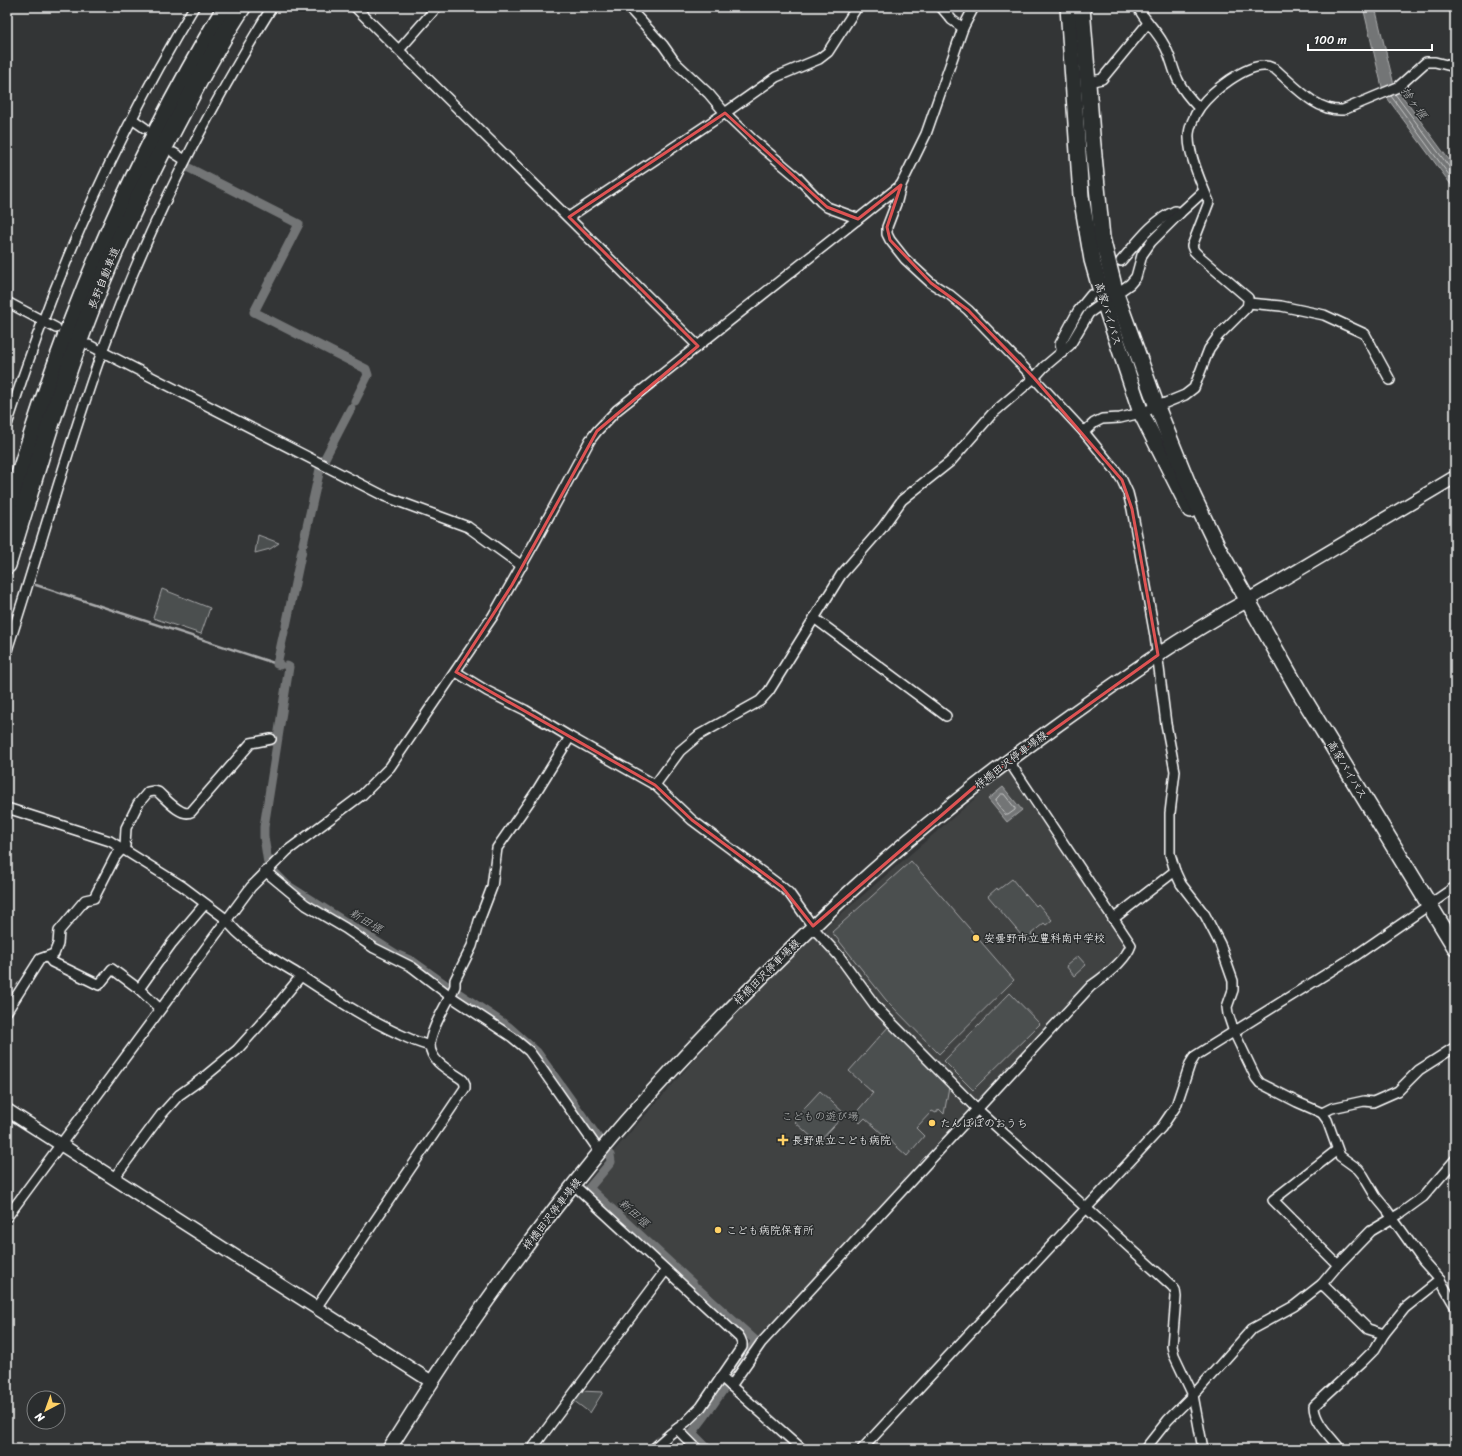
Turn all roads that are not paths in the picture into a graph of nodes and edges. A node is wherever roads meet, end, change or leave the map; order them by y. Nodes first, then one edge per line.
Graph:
1 (194, 7) edge
2 (226, 7) edge
3 (242, 7) edge
4 (272, 7) edge
5 (355, 7) edge
6 (438, 7) edge
7 (628, 7) edge
8 (857, 7) edge
9 (941, 7) edge
10 (974, 7) edge
11 (1068, 7) edge
12 (1082, 7) edge
13 (1138, 7) edge
14 (1148, 23) junction
15 (963, 28) junction
16 (399, 50) junction
17 (1455, 67) edge
18 (1088, 82) junction
19 (1199, 108) junction
20 (725, 113) junction
21 (132, 118) junction
22 (145, 128) dead end
23 (174, 153) dead end
24 (185, 160) junction
25 (900, 185) junction
26 (1204, 191) junction
27 (1180, 212) junction
28 (569, 217) junction
29 (857, 220) junction
30 (1121, 261) dead end
31 (1104, 297) junction
32 (7, 302) edge
33 (1248, 303) junction
34 (42, 321) junction
35 (56, 328) dead end
36 (89, 345) dead end
37 (698, 346) junction
38 (103, 351) junction
39 (1062, 353) junction
40 (1034, 378) junction
41 (1390, 380) dead end
42 (1158, 407) junction
43 (1141, 413) junction
44 (7, 425) edge
45 (1084, 432) junction
46 (1455, 477) edge
47 (7, 516) edge
48 (7, 565) edge
49 (522, 566) junction
50 (1245, 596) junction
51 (814, 618) junction
52 (7, 650) edge
53 (1158, 655) junction
54 (456, 672) junction
55 (946, 716) dead end
56 (570, 737) junction
57 (271, 740) dead end
58 (1008, 760) junction
59 (656, 785) junction
60 (7, 808) edge
61 (122, 849) junction
62 (265, 871) junction
63 (1175, 871) junction
64 (1455, 886) edge
65 (205, 904) junction
66 (1430, 904) junction
67 (1113, 919) junction
68 (226, 920) junction
69 (813, 926) junction
70 (1455, 947) edge
71 (48, 957) junction
72 (301, 976) junction
73 (139, 989) junction
74 (450, 996) junction
75 (160, 1009) junction
76 (7, 1011) edge
77 (1234, 1032) junction
78 (430, 1046) junction
79 (1455, 1047) edge
80 (977, 1108) junction
81 (7, 1110) edge
82 (1322, 1112) junction
83 (60, 1145) junction
84 (1337, 1150) junction
85 (600, 1152) junction
86 (1455, 1160) edge
87 (114, 1178) junction
88 (574, 1185) junction
89 (1087, 1208) junction
90 (7, 1217) edge
91 (1392, 1218) junction
92 (1338, 1265) junction
93 (666, 1270) junction
94 (1440, 1280) junction
95 (1322, 1284) junction
96 (1455, 1306) edge
97 (316, 1308) junction
98 (1384, 1334) junction
99 (721, 1377) junction
100 (432, 1382) junction
101 (731, 1386) junction
102 (1193, 1395) junction
103 (677, 1429) junction
104 (394, 1447) edge
105 (532, 1449) edge
106 (653, 1449) edge
107 (697, 1449) edge
108 (802, 1449) edge
109 (862, 1449) edge
110 (1146, 1449) edge
111 (1203, 1449) edge
112 (1340, 1449) edge

1 - 21 street
2 - 47 highway, 長野自動車道
3 - 48 highway, 長野自動車道
4 - 24 street
5 - 16 street
6 - 16 street
7 - 20 street
8 - 20 street
9 - 15 street
10 - 15 street
11 - 31 highway, 高家バイパス
12 - 18 highway, 高家バイパス
13 - 14 street
14 - 18 street
14 - 19 street
15 - 25 street
16 - 28 street
17 - 19 street
18 - 31 highway, 高家バイパス
19 - 26 street
20 - 28 street
20 - 29 street
21 - 22 street
21 - 34 street
23 - 24 street
24 - 38 street
25 - 29 street
25 - 40 street
26 - 27 street
26 - 33 street
27 - 30 street
27 - 31 street
28 - 37 street
29 - 37 street
31 - 39 street
31 - 39 street
31 - 42 highway, 高家バイパス
31 - 43 highway, 高家バイパス
32 - 34 street
33 - 41 street
33 - 42 street
34 - 35 street
34 - 44 street
36 - 38 street
37 - 49 street
38 - 49 street
38 - 52 street
39 - 40 street
40 - 45 street
40 - 51 street
42 - 43 street
42 - 50 highway, 高家バイパス
43 - 45 street
43 - 50 highway, 高家バイパス
45 - 53 street
46 - 50 street
49 - 54 street
50 - 53 main road, 梓橋田沢停車場線
50 - 66 highway, 高家バイパス
51 - 55 street
51 - 59 street
53 - 58 main road, 梓橋田沢停車場線
53 - 63 street
54 - 56 street
54 - 62 street
56 - 59 street
56 - 74 street
57 - 61 street
58 - 67 street
58 - 69 main road, 梓橋田沢停車場線
59 - 69 street
60 - 61 street
61 - 65 street
61 - 71 street
62 - 68 street
62 - 74 street
63 - 67 street
63 - 77 street
64 - 66 street
65 - 68 street
65 - 73 street
66 - 70 highway, 高家バイパス
66 - 77 street
67 - 80 street
68 - 72 street
68 - 75 street
69 - 80 street
69 - 85 main road, 梓橋田沢停車場線
71 - 73 street
71 - 76 street
72 - 78 street
72 - 87 street
73 - 75 street
74 - 78 street
74 - 85 street
75 - 83 street
77 - 82 street
77 - 89 street
78 - 97 street
79 - 82 street
80 - 89 street
80 - 101 street
81 - 83 street
82 - 84 street
83 - 87 street
83 - 90 street
84 - 91 street
84 - 92 street
85 - 88 main road, 梓橋田沢停車場線
86 - 91 street
87 - 97 street
88 - 93 street
88 - 100 main road, 梓橋田沢停車場線
89 - 102 street
89 - 109 street
91 - 92 street
91 - 94 street
92 - 95 street
93 - 99 street
93 - 105 street
94 - 96 street
94 - 98 street
95 - 98 street
95 - 102 street
97 - 100 street
98 - 112 street
99 - 101 street
99 - 103 street
100 - 104 main road, 梓橋田沢停車場線
101 - 108 street
102 - 110 street
102 - 111 street
103 - 106 street
103 - 107 street

